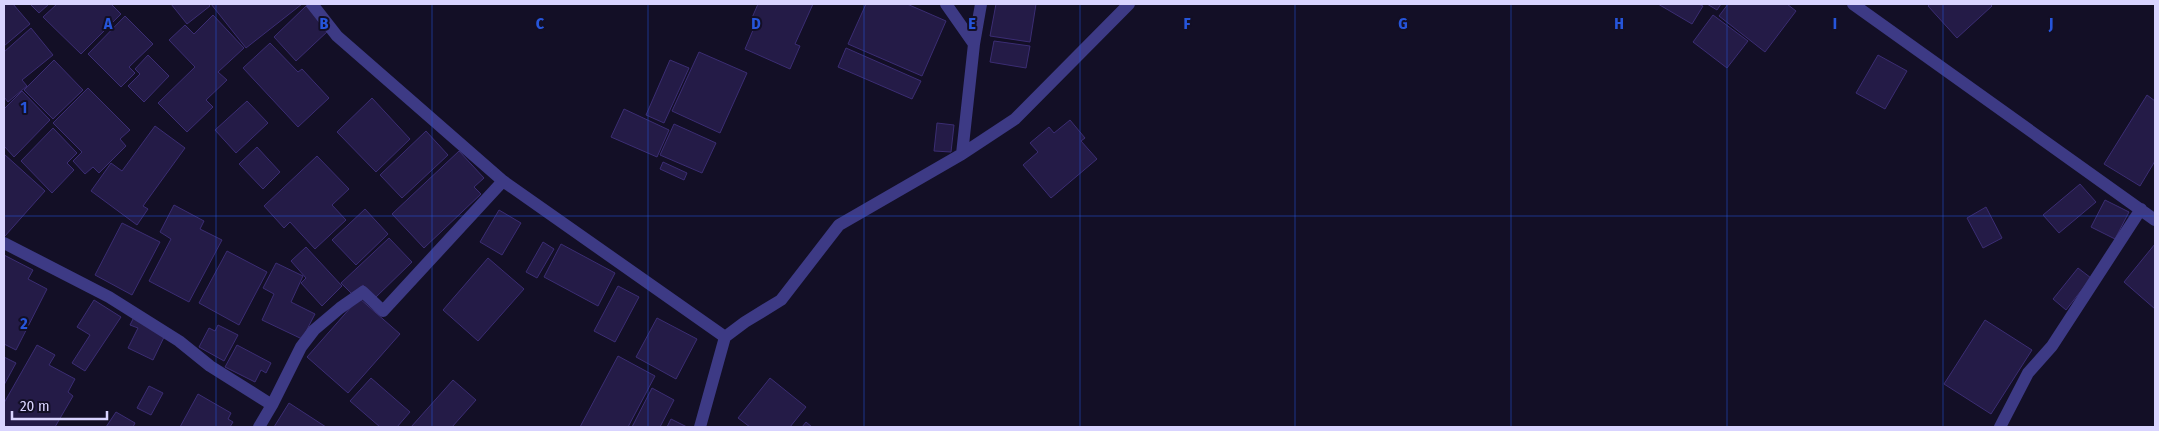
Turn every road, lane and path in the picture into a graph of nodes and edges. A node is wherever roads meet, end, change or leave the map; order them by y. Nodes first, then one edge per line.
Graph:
1 (312, 4) edge
2 (946, 4) edge
3 (981, 4) edge
4 (1129, 4) edge
5 (1853, 4) edge
6 (974, 44) junction
7 (962, 154) junction
8 (503, 181) junction
9 (2141, 209) junction
10 (2155, 220) edge
11 (4, 243) edge
12 (725, 337) junction
13 (272, 405) junction
14 (259, 427) edge
15 (700, 427) edge
16 (2000, 427) edge

1 - 8 street
2 - 6 street
3 - 6 street
4 - 7 street
5 - 9 street
6 - 7 street
7 - 12 street
8 - 12 street
8 - 13 street
9 - 10 street
9 - 16 street
11 - 13 street
12 - 15 street
13 - 14 street

